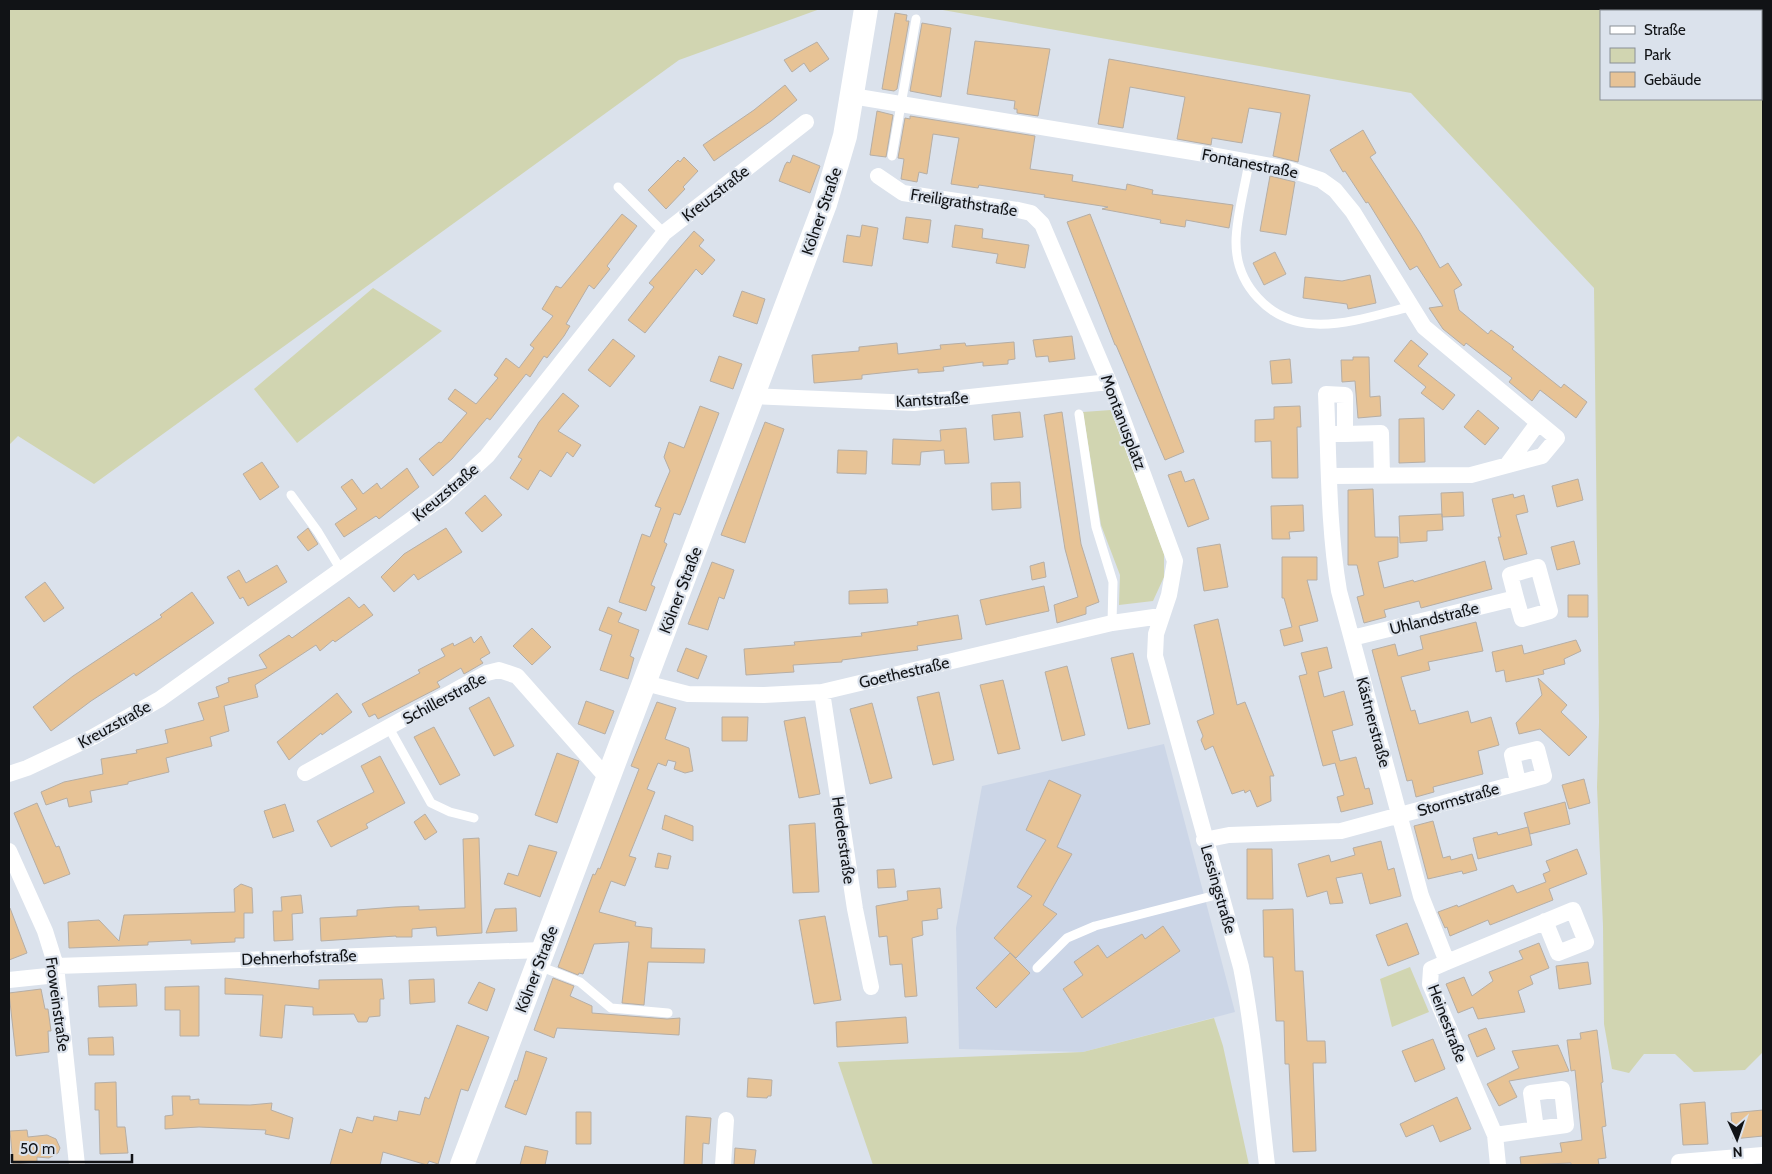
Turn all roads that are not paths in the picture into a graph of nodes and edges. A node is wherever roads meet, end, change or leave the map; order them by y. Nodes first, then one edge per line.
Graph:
1 (866, 9) edge
2 (916, 19) dead end
3 (852, 96) junction
4 (901, 104) junction
5 (806, 122) dead end
6 (892, 156) dead end
7 (1249, 162) junction
8 (878, 176) dead end
9 (618, 187) dead end
10 (1046, 231) joint
11 (664, 233) junction
12 (1409, 307) junction
13 (1109, 382) junction
14 (753, 396) junction
15 (1079, 414) dead end
16 (1538, 423) junction
17 (1328, 434) junction
18 (1345, 434) junction
19 (1507, 465) junction
20 (1330, 476) junction
21 (1382, 476) junction
22 (291, 496) dead end
23 (342, 570) junction
24 (1516, 598) dead end
25 (1161, 616) junction
26 (1112, 623) junction
27 (1352, 638) junction
28 (644, 682) junction
29 (822, 692) junction
30 (389, 728) junction
31 (305, 773) dead end
32 (9, 774) edge
33 (608, 779) junction
34 (1518, 782) dead end
35 (1398, 816) junction
36 (474, 818) dead end
37 (1204, 840) junction
38 (9, 850) edge
39 (1220, 894) junction
40 (1546, 921) dead end
41 (540, 958) junction
42 (1447, 962) junction
43 (1037, 968) dead end
44 (56, 970) junction
45 (9, 980) edge
46 (871, 987) dead end
47 (668, 1013) dead end
48 (726, 1120) dead end
49 (1536, 1129) dead end
50 (1495, 1134) junction
51 (1763, 1155) edge
52 (1679, 1162) dead end
53 (1697, 1163) edge
54 (462, 1164) edge
55 (77, 1165) edge
56 (723, 1165) edge
57 (1268, 1165) edge
58 (1498, 1165) edge

1 - 3 main road, Kölner Straße
2 - 4 lane
3 - 4 street, Fontanestraße
3 - 14 main road, Kölner Straße
4 - 6 lane
4 - 7 street, Fontanestraße
5 - 11 street, Kreuzstraße
7 - 12 street, Fontanestraße
7 - 12 lane
8 - 10 street, Freiligrathstraße
9 - 11 lane
10 - 13 street, Montanusplatz
11 - 23 street, Kreuzstraße
12 - 16 street, Fontanestraße
13 - 14 street, Kantstraße
13 - 25 street, Montanusplatz
14 - 28 main road, Kölner Straße
15 - 26 lane
16 - 19 street
16 - 19 street, Fontanestraße
17 - 18 street
17 - 18 street, Kästnerstraße
17 - 20 street, Kästnerstraße
18 - 21 street
19 - 21 street, Fontanestraße
20 - 21 street
20 - 27 street, Kästnerstraße
22 - 23 lane
23 - 32 street, Kreuzstraße
24 - 27 street, Uhlandstraße
25 - 26 street, Goethestraße
25 - 37 street, Lessingstraße
26 - 29 street, Goethestraße
27 - 35 street, Kästnerstraße
28 - 29 street, Goethestraße
28 - 33 main road, Kölner Straße
29 - 46 street, Herderstraße
30 - 31 street, Schillerstraße
30 - 33 street, Schillerstraße
30 - 36 lane
33 - 41 main road, Kölner Straße
34 - 35 street, Stormstraße
35 - 37 street, Stormstraße
35 - 42 street, Kästnerstraße
37 - 39 street, Lessingstraße
38 - 44 street, Froweinstraße
39 - 43 lane
39 - 57 street, Lessingstraße
40 - 42 street, Heinestraße
41 - 44 street, Dehnerhofstraße
41 - 47 lane
41 - 54 main road, Kölner Straße
42 - 50 street, Heinestraße
44 - 45 street, Dehnerhofstraße
44 - 55 street, Froweinstraße
48 - 56 street
49 - 50 street
50 - 58 street, Heinestraße
51 - 53 street
52 - 53 street

